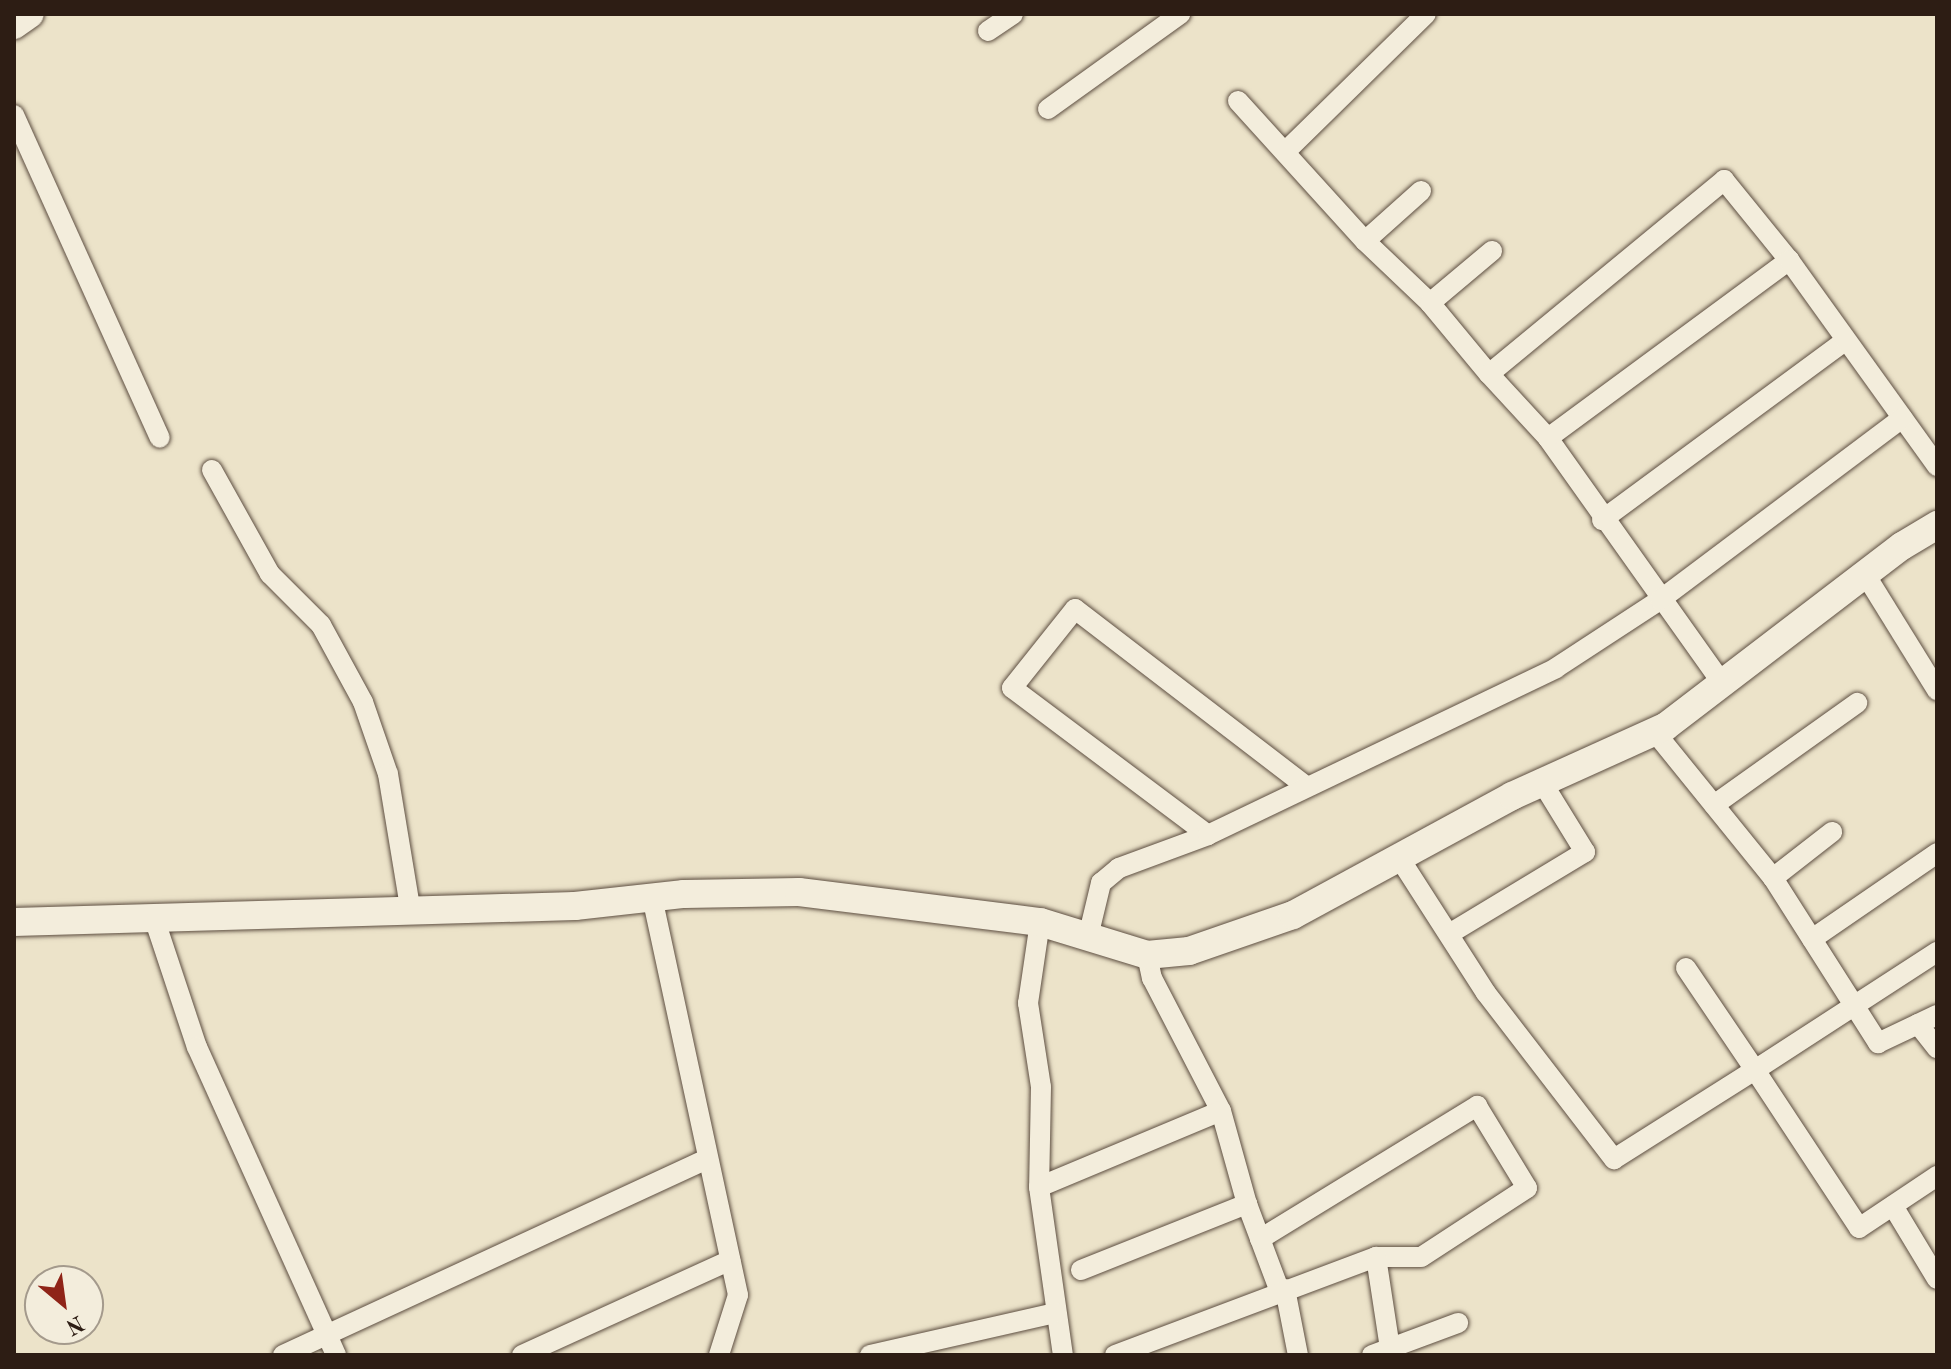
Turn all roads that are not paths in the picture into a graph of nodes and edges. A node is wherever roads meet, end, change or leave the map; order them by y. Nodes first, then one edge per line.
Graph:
1 (30, 14) edge
2 (1013, 14) edge
3 (1180, 14) edge
4 (1426, 14) edge
5 (14, 25) edge
6 (988, 31) dead end
7 (1238, 101) dead end
8 (1048, 109) dead end
9 (14, 115) edge
10 (1285, 152) junction
11 (1421, 191) dead end
12 (1365, 241) junction
13 (1492, 251) dead end
14 (1789, 260) junction
15 (1430, 303) junction
16 (1846, 340) junction
17 (1489, 374) junction
18 (1902, 418) junction
19 (160, 438) dead end
20 (1548, 438) junction
21 (1937, 466) edge
22 (212, 470) dead end
23 (1602, 520) junction
24 (1934, 535) edge
25 (1865, 574) junction
26 (1660, 600) junction
27 (1722, 683) junction
28 (1937, 690) edge
29 (1857, 703) dead end
30 (1654, 731) junction
31 (1542, 782) junction
32 (1307, 787) junction
33 (1714, 805) junction
34 (1832, 832) dead end
35 (1208, 835) junction
36 (1937, 853) edge
37 (1400, 859) junction
38 (1773, 878) junction
39 (652, 897) junction
40 (410, 907) junction
41 (154, 918) junction
42 (14, 922) edge
43 (1040, 922) junction
44 (1449, 934) junction
45 (1088, 937) junction
46 (1812, 939) junction
47 (1937, 952) edge
48 (1147, 955) junction
49 (1686, 968) dead end
50 (1853, 1004) junction
51 (1937, 1015) edge
52 (1918, 1024) junction
53 (1937, 1048) edge
54 (1755, 1070) junction
55 (1221, 1111) junction
56 (708, 1159) junction
57 (1935, 1181) edge
58 (1039, 1187) junction
59 (1247, 1204) junction
60 (1893, 1206) junction
61 (1260, 1239) junction
62 (1376, 1257) junction
63 (730, 1260) junction
64 (1081, 1270) dead end
65 (1937, 1279) edge
66 (1283, 1291) junction
67 (1055, 1313) junction
68 (1458, 1323) dead end
69 (328, 1335) junction
70 (1384, 1353) edge
71 (283, 1355) edge
72 (336, 1355) edge
73 (522, 1355) edge
74 (719, 1355) edge
75 (870, 1355) edge
76 (1063, 1355) edge
77 (1115, 1355) edge
78 (1298, 1355) edge

1 - 5 street
2 - 6 street
3 - 8 street
4 - 10 street
7 - 10 street
9 - 19 street
10 - 12 street
11 - 12 street
12 - 15 street
13 - 15 street
14 - 16 street
14 - 17 street
14 - 20 street
15 - 17 street
16 - 18 street
16 - 23 street
17 - 20 street
18 - 21 street
18 - 26 street
20 - 23 street
22 - 40 street
23 - 26 street
24 - 25 street
25 - 27 street
25 - 28 street
26 - 27 street
26 - 32 street
27 - 30 street
29 - 33 street
30 - 31 street
30 - 33 street
31 - 37 street
31 - 44 street
32 - 35 street
32 - 35 street
33 - 38 street
34 - 38 street
35 - 45 street
36 - 46 street
37 - 44 street
37 - 48 street
38 - 46 street
39 - 40 street
39 - 43 street
39 - 56 street
40 - 41 street
41 - 42 street
41 - 69 street
43 - 45 street
43 - 58 street
44 - 54 street
45 - 48 street
46 - 50 street
47 - 50 street
48 - 55 street
49 - 54 street
50 - 52 street
50 - 54 street
51 - 52 street
52 - 53 street
54 - 60 street
55 - 58 street
55 - 59 street
56 - 63 street
56 - 69 street
57 - 60 street
58 - 67 street
59 - 61 street
59 - 64 street
60 - 65 street
61 - 62 street
61 - 66 street
62 - 66 street
62 - 70 street
63 - 73 street
63 - 74 street
66 - 77 street
66 - 78 street
67 - 75 street
67 - 76 street
68 - 70 street
69 - 71 street
69 - 72 street

